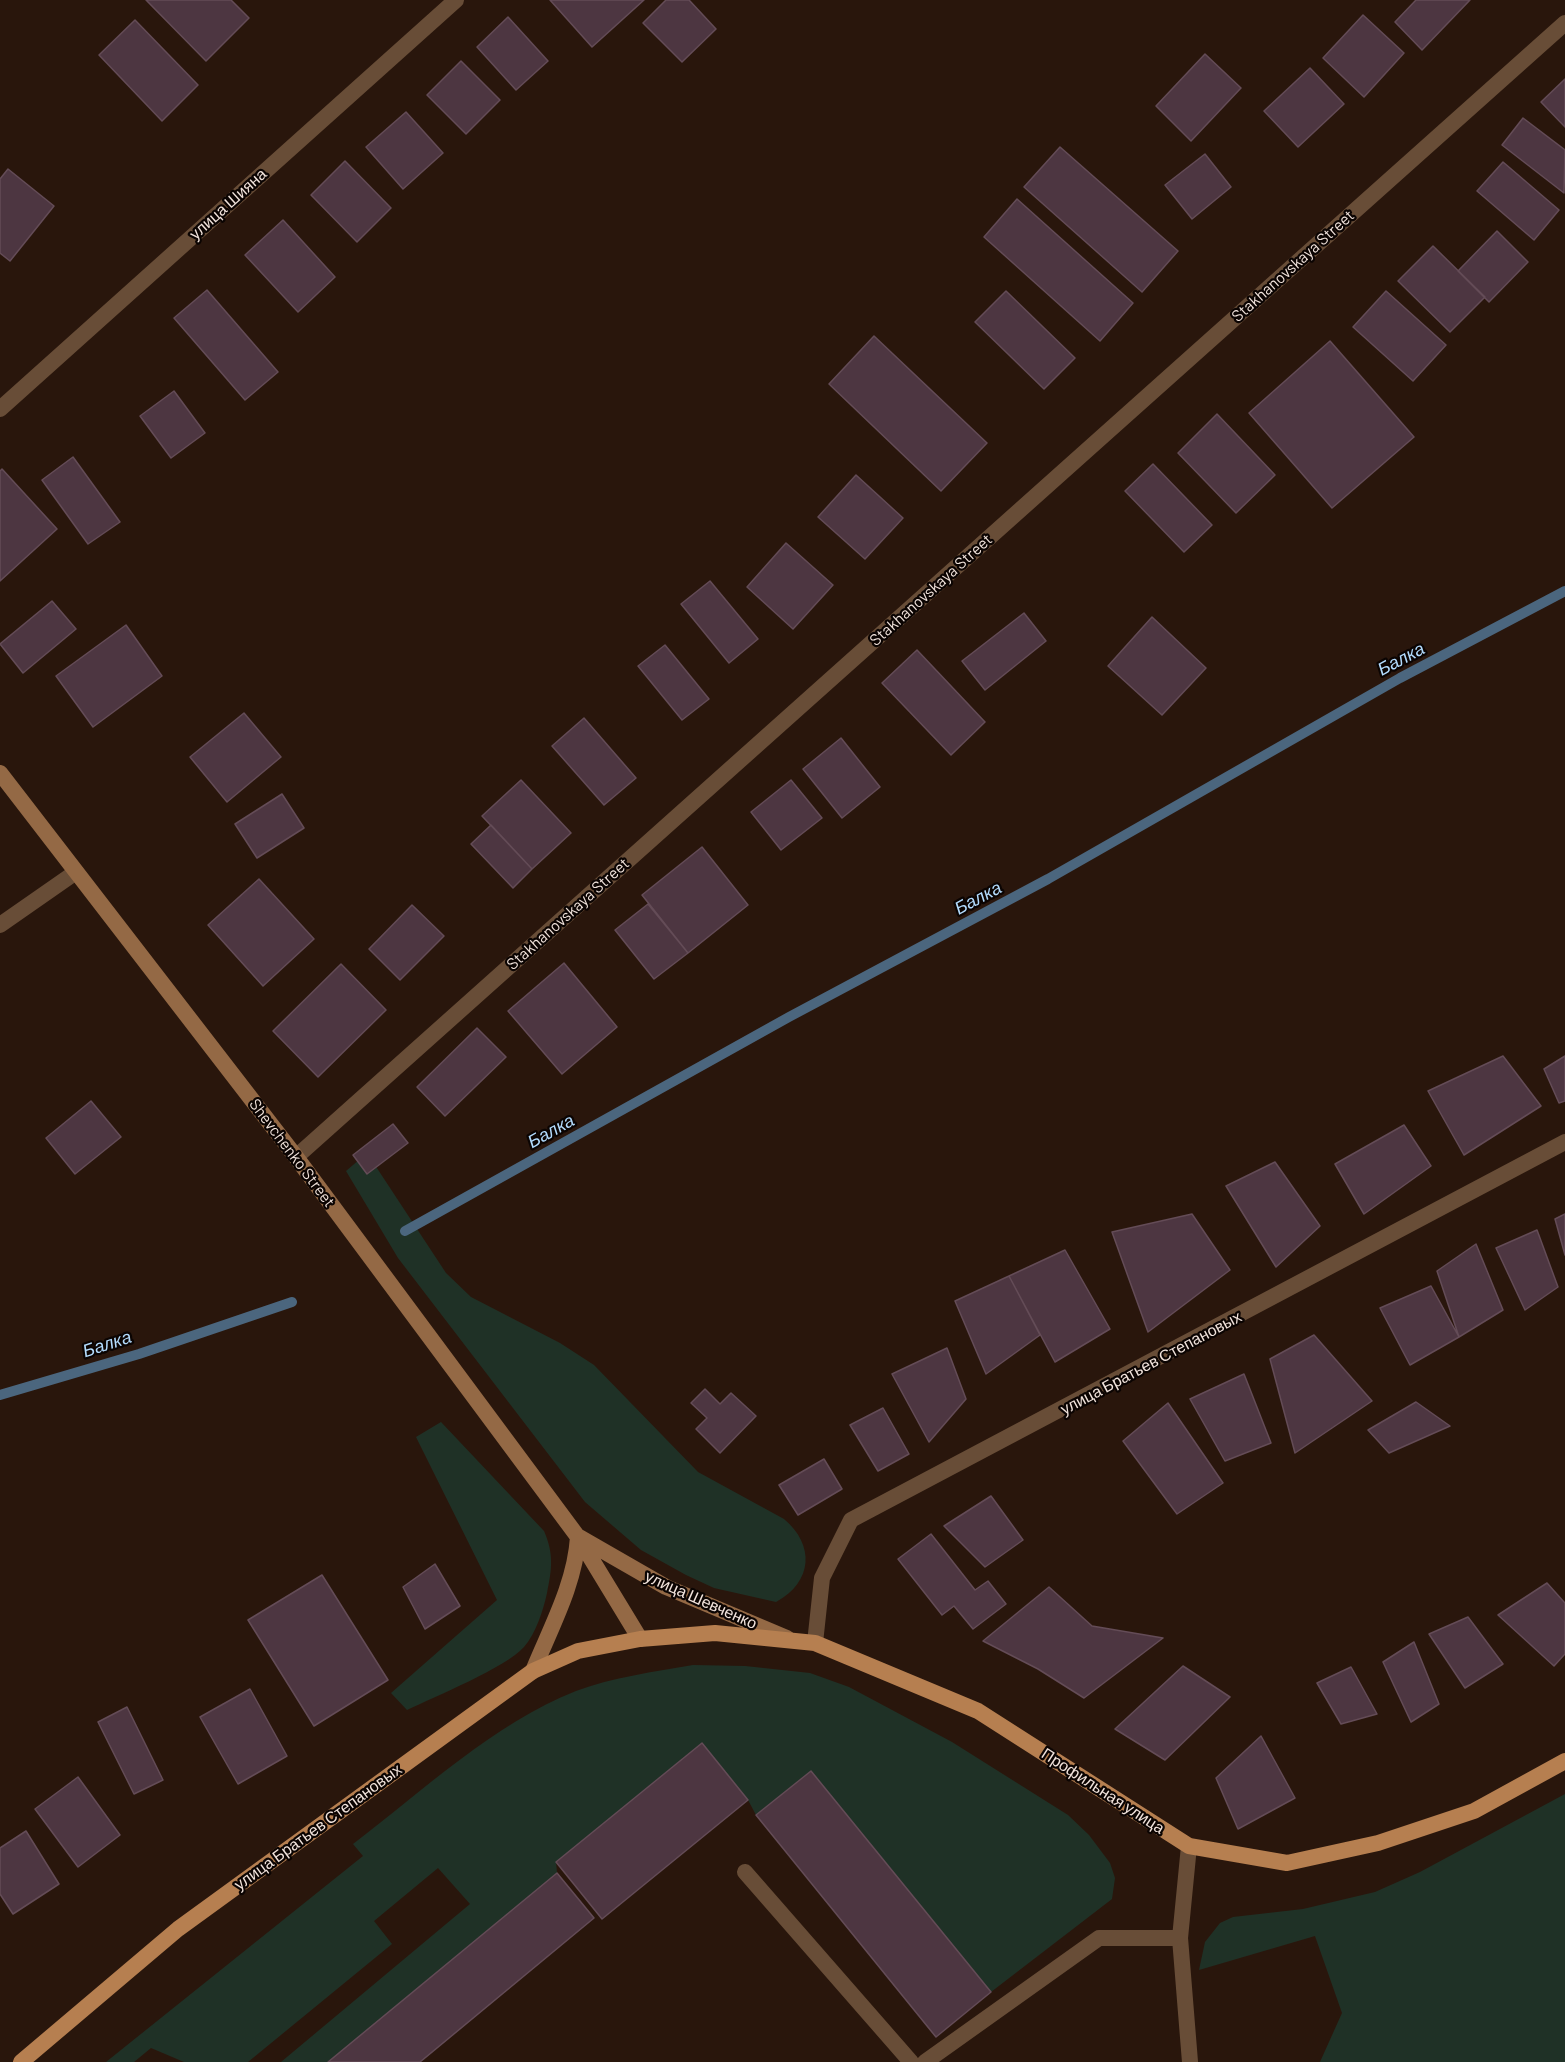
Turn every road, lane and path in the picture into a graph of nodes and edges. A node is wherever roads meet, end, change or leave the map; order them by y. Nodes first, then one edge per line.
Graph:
1 (456, 0) edge
2 (1565, 23) edge
3 (0, 409) edge
4 (0, 773) edge
5 (76, 872) junction
6 (0, 925) edge
7 (1565, 1142) edge
8 (296, 1157) junction
9 (578, 1537) junction
10 (640, 1639) junction
11 (794, 1641) junction
12 (815, 1643) junction
13 (533, 1671) junction
14 (1565, 1761) edge
15 (1189, 1846) junction
16 (745, 1872) dead end
17 (1180, 1938) junction
18 (21, 2062) edge
19 (911, 2062) edge
20 (925, 2062) edge
21 (1190, 2062) edge

1 - 3 street, улица Шияна
2 - 8 street, Stakhanovskaya Street
4 - 5 main road, Shevchenko Street
5 - 6 street
5 - 8 main road, Shevchenko Street
7 - 12 street, улица Братьев Степановых
8 - 9 main road, Shevchenko Street
9 - 10 main road
9 - 11 main road, улица Шевченко
9 - 13 main road
10 - 11 main road, Профильная улица
10 - 13 main road, улица Братьев Степановых
11 - 12 main road, Профильная улица
12 - 15 main road, Профильная улица
13 - 18 main road, улица Братьев Степановых
14 - 15 main road, Профильная улица
15 - 17 street
16 - 19 street
17 - 20 street
17 - 21 street

